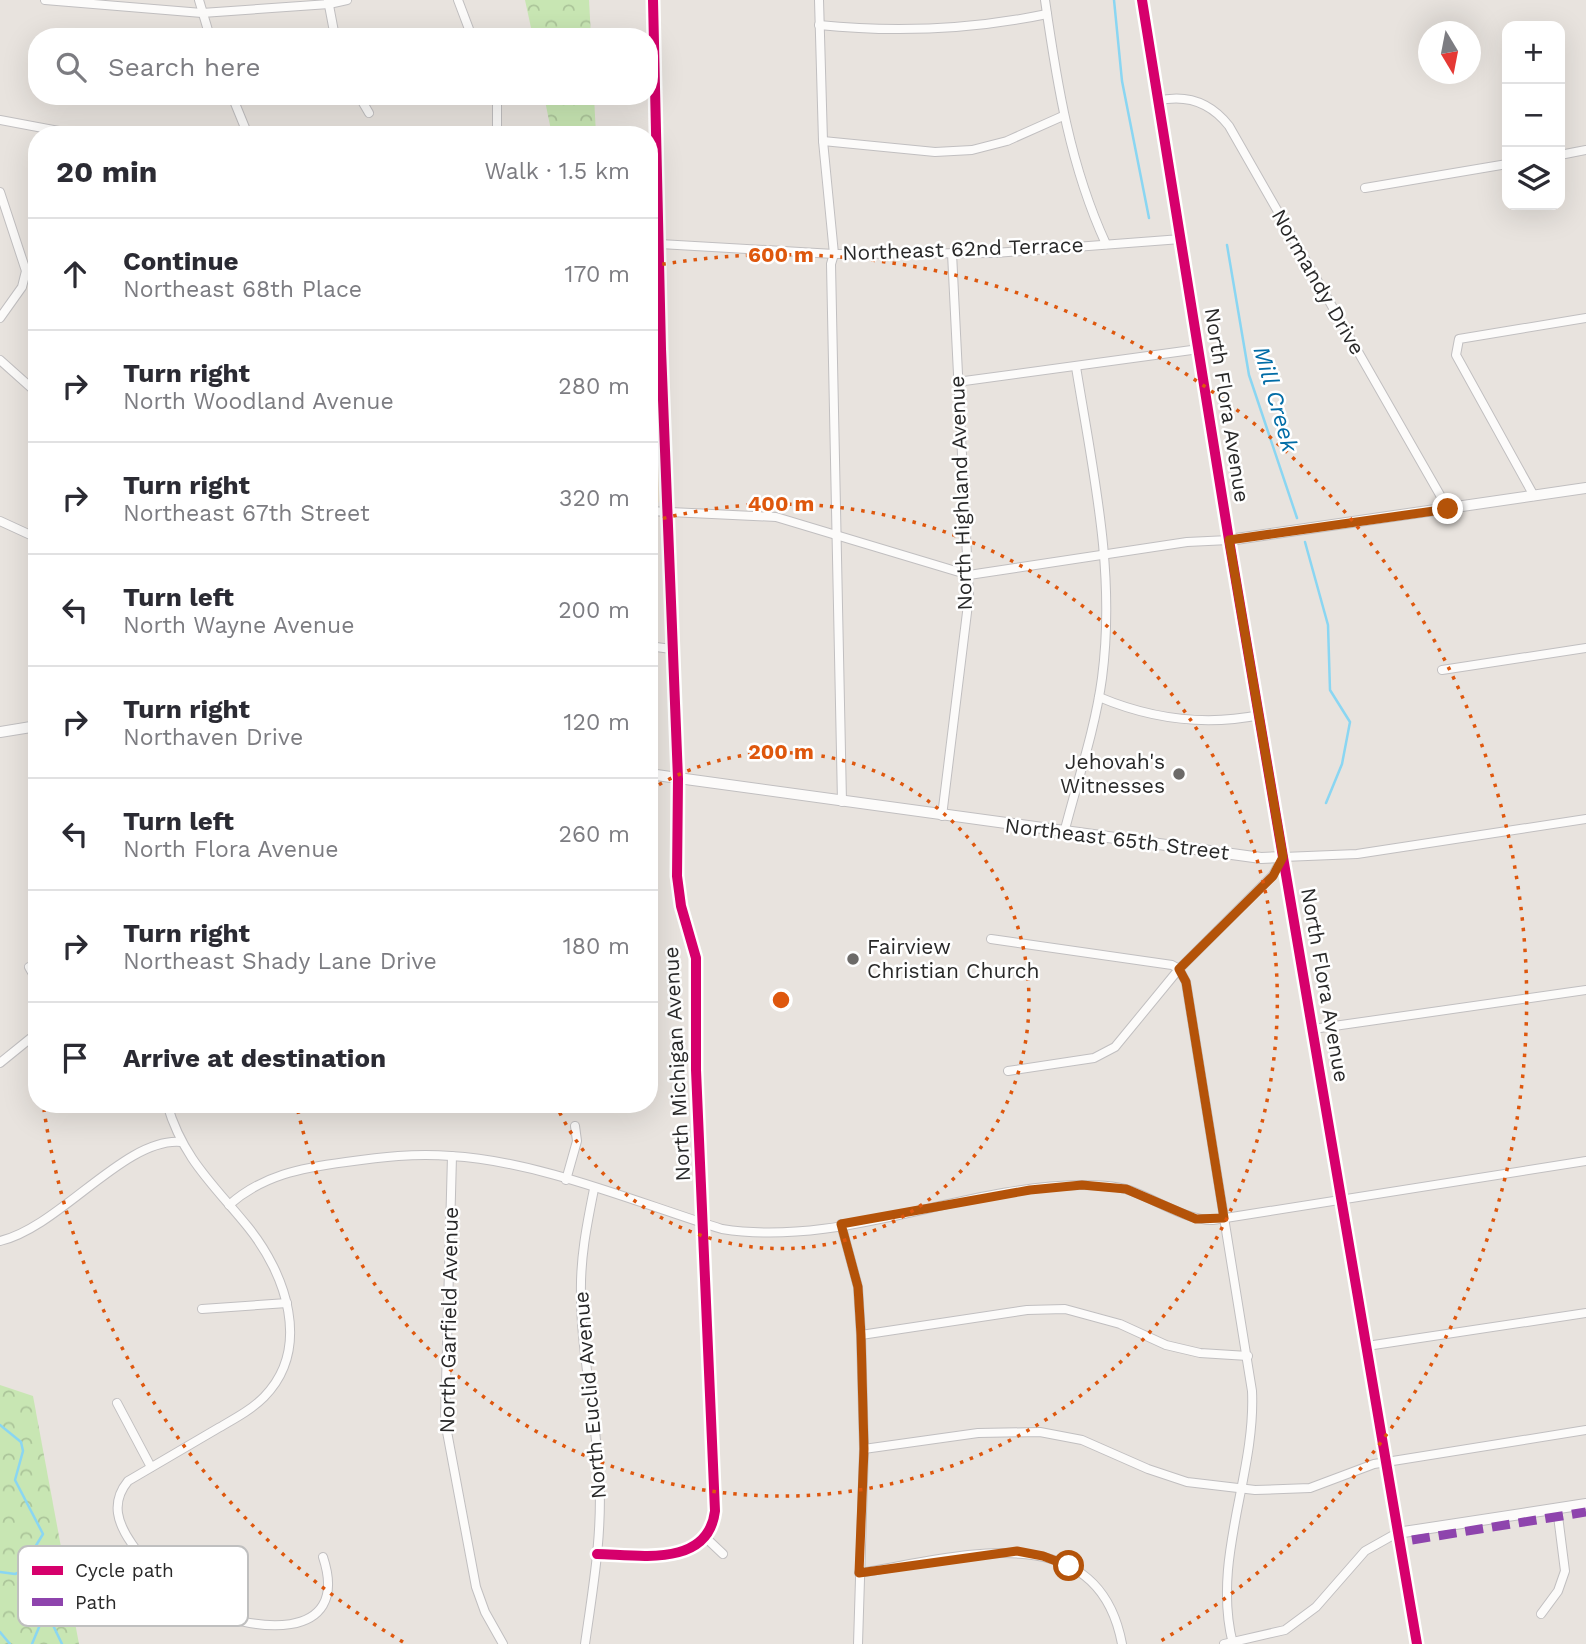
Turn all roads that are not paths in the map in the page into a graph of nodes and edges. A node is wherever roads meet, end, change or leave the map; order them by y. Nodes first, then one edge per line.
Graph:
1 (45, 0) edge
2 (199, 0) edge
3 (347, 0) edge
4 (458, 0) edge
5 (653, 0) edge
6 (819, 0) edge
7 (1045, 0) edge
8 (1142, 0) edge
9 (328, 2) edge
10 (202, 13) junction
11 (1047, 14) junction
12 (819, 24) junction
13 (207, 28) edge
14 (333, 28) edge
15 (469, 28) edge
16 (654, 28) edge
17 (1157, 101) junction
18 (235, 105) edge
19 (364, 105) edge
20 (497, 105) edge
21 (656, 105) edge
22 (369, 113) dead end
23 (1063, 116) junction
24 (0, 120) edge
25 (32, 126) edge
26 (244, 126) edge
27 (497, 126) edge
28 (657, 126) edge
29 (823, 141) junction
30 (1586, 150) edge
31 (1565, 154) edge
32 (1502, 165) edge
33 (658, 174) edge
34 (1365, 188) dead end
35 (0, 192) edge
36 (1181, 239) junction
37 (660, 244) junction
38 (1106, 244) junction
39 (952, 253) junction
40 (834, 254) junction
41 (0, 318) edge
42 (1586, 318) edge
43 (1199, 349) junction
44 (0, 360) edge
45 (1076, 367) junction
46 (957, 382) junction
47 (28, 385) edge
48 (1586, 488) edge
49 (1534, 496) junction
50 (1448, 509) junction
51 (658, 511) edge
52 (668, 511) junction
53 (0, 521) edge
54 (28, 534) edge
55 (836, 534) junction
56 (1229, 540) junction
57 (1107, 553) junction
58 (969, 575) junction
59 (658, 647) edge
60 (1586, 648) edge
61 (671, 649) junction
62 (1442, 670) dead end
63 (1099, 697) junction
64 (1260, 715) junction
65 (28, 727) edge
66 (0, 732) edge
67 (658, 776) edge
68 (678, 779) junction
69 (842, 802) junction
70 (942, 816) junction
71 (1586, 819) edge
72 (1064, 833) junction
73 (1283, 857) junction
74 (991, 939) dead end
75 (1179, 969) junction
76 (1586, 990) edge
77 (1313, 1029) junction
78 (28, 1040) edge
79 (0, 1063) edge
80 (1008, 1072) dead end
81 (170, 1113) edge
82 (575, 1126) dead end
83 (181, 1142) junction
84 (452, 1156) junction
85 (1586, 1160) edge
86 (566, 1180) junction
87 (594, 1189) junction
88 (1342, 1198) junction
89 (229, 1205) junction
90 (1224, 1218) junction
91 (705, 1224) junction
92 (841, 1224) junction
93 (0, 1241) edge
94 (287, 1303) junction
95 (202, 1309) dead end
96 (1586, 1313) edge
97 (861, 1335) junction
98 (1367, 1346) junction
99 (1248, 1356) junction
100 (117, 1403) dead end
101 (1586, 1430) edge
102 (864, 1449) junction
103 (1386, 1463) junction
104 (151, 1467) junction
105 (1241, 1489) junction
106 (1586, 1504) edge
107 (1557, 1508) junction
108 (1397, 1533) junction
109 (705, 1537) junction
110 (134, 1546) edge
111 (597, 1554) junction
112 (723, 1554) dead end
113 (323, 1557) dead end
114 (859, 1573) junction
115 (1541, 1614) dead end
116 (248, 1624) edge
117 (503, 1644) edge
118 (585, 1644) edge
119 (859, 1644) edge
120 (1122, 1644) edge
121 (1230, 1644) edge
122 (1417, 1644) edge

1 - 10 street
2 - 10 street
3 - 9 street
4 - 15 street
5 - 16 street, North Michigan Avenue
6 - 12 street
7 - 11 street
8 - 17 street, North Flora Avenue
9 - 10 street
9 - 14 street
10 - 13 street
11 - 12 street
11 - 23 street
12 - 29 street
17 - 36 street, North Flora Avenue
17 - 50 street, Normandy Drive
18 - 26 street
19 - 22 street
20 - 27 street
21 - 28 street, North Michigan Avenue
23 - 29 street
23 - 38 street
24 - 25 street
29 - 40 street
30 - 31 street
32 - 34 street
33 - 37 street, North Michigan Avenue
35 - 41 street
36 - 38 street, Northeast 62nd Terrace
36 - 43 street, North Flora Avenue
37 - 40 street, Northeast 62nd Terrace
37 - 52 street, North Michigan Avenue
38 - 39 street, Northeast 62nd Terrace
39 - 40 street, Northeast 62nd Terrace
39 - 46 street, North Highland Avenue
40 - 55 street
42 - 49 street
43 - 45 street
43 - 56 street, North Flora Avenue
44 - 47 street
45 - 46 street
45 - 57 street
46 - 58 street, North Highland Avenue
48 - 49 street
49 - 50 street
50 - 56 street
51 - 52 street
52 - 55 street
52 - 61 street, North Michigan Avenue
53 - 54 street
55 - 58 street
55 - 69 street
56 - 57 street
56 - 64 street, North Flora Avenue
57 - 58 street
57 - 63 street
58 - 70 street, North Highland Avenue
59 - 61 street
60 - 62 street
61 - 68 street, North Michigan Avenue
63 - 64 street
63 - 72 street
64 - 73 street, North Flora Avenue
65 - 66 street
67 - 68 street, Northeast 65th Street
68 - 69 street, Northeast 65th Street
68 - 91 street, North Michigan Avenue
69 - 70 street, Northeast 65th Street
70 - 72 street, Northeast 65th Street
71 - 73 street, Northeast 65th Street
72 - 73 street, Northeast 65th Street
73 - 75 street
73 - 77 street, North Flora Avenue
74 - 75 street
75 - 80 street
75 - 90 street
76 - 77 street
77 - 88 street, North Flora Avenue
78 - 79 street
81 - 83 street
82 - 86 street
83 - 89 street
83 - 93 street
84 - 86 street
84 - 89 street
84 - 117 street, North Garfield Avenue
85 - 88 street
86 - 87 street
87 - 91 street
87 - 111 street, North Euclid Avenue
88 - 90 street
88 - 98 street, North Flora Avenue
89 - 94 street
90 - 92 street
90 - 99 street
91 - 92 street
91 - 109 street, North Michigan Avenue
92 - 97 street
94 - 95 street
94 - 104 street
96 - 98 street
97 - 99 street
97 - 102 street
98 - 103 street, North Flora Avenue
99 - 105 street
100 - 104 street
101 - 103 street
102 - 105 street
102 - 114 street
103 - 105 street
103 - 108 street, North Flora Avenue
104 - 110 street
105 - 121 street
106 - 107 street
107 - 108 street
107 - 115 street
108 - 121 street
108 - 122 street, North Flora Avenue
109 - 111 street
109 - 112 street
111 - 118 street, North Euclid Avenue
113 - 116 street
114 - 119 street
114 - 120 street

